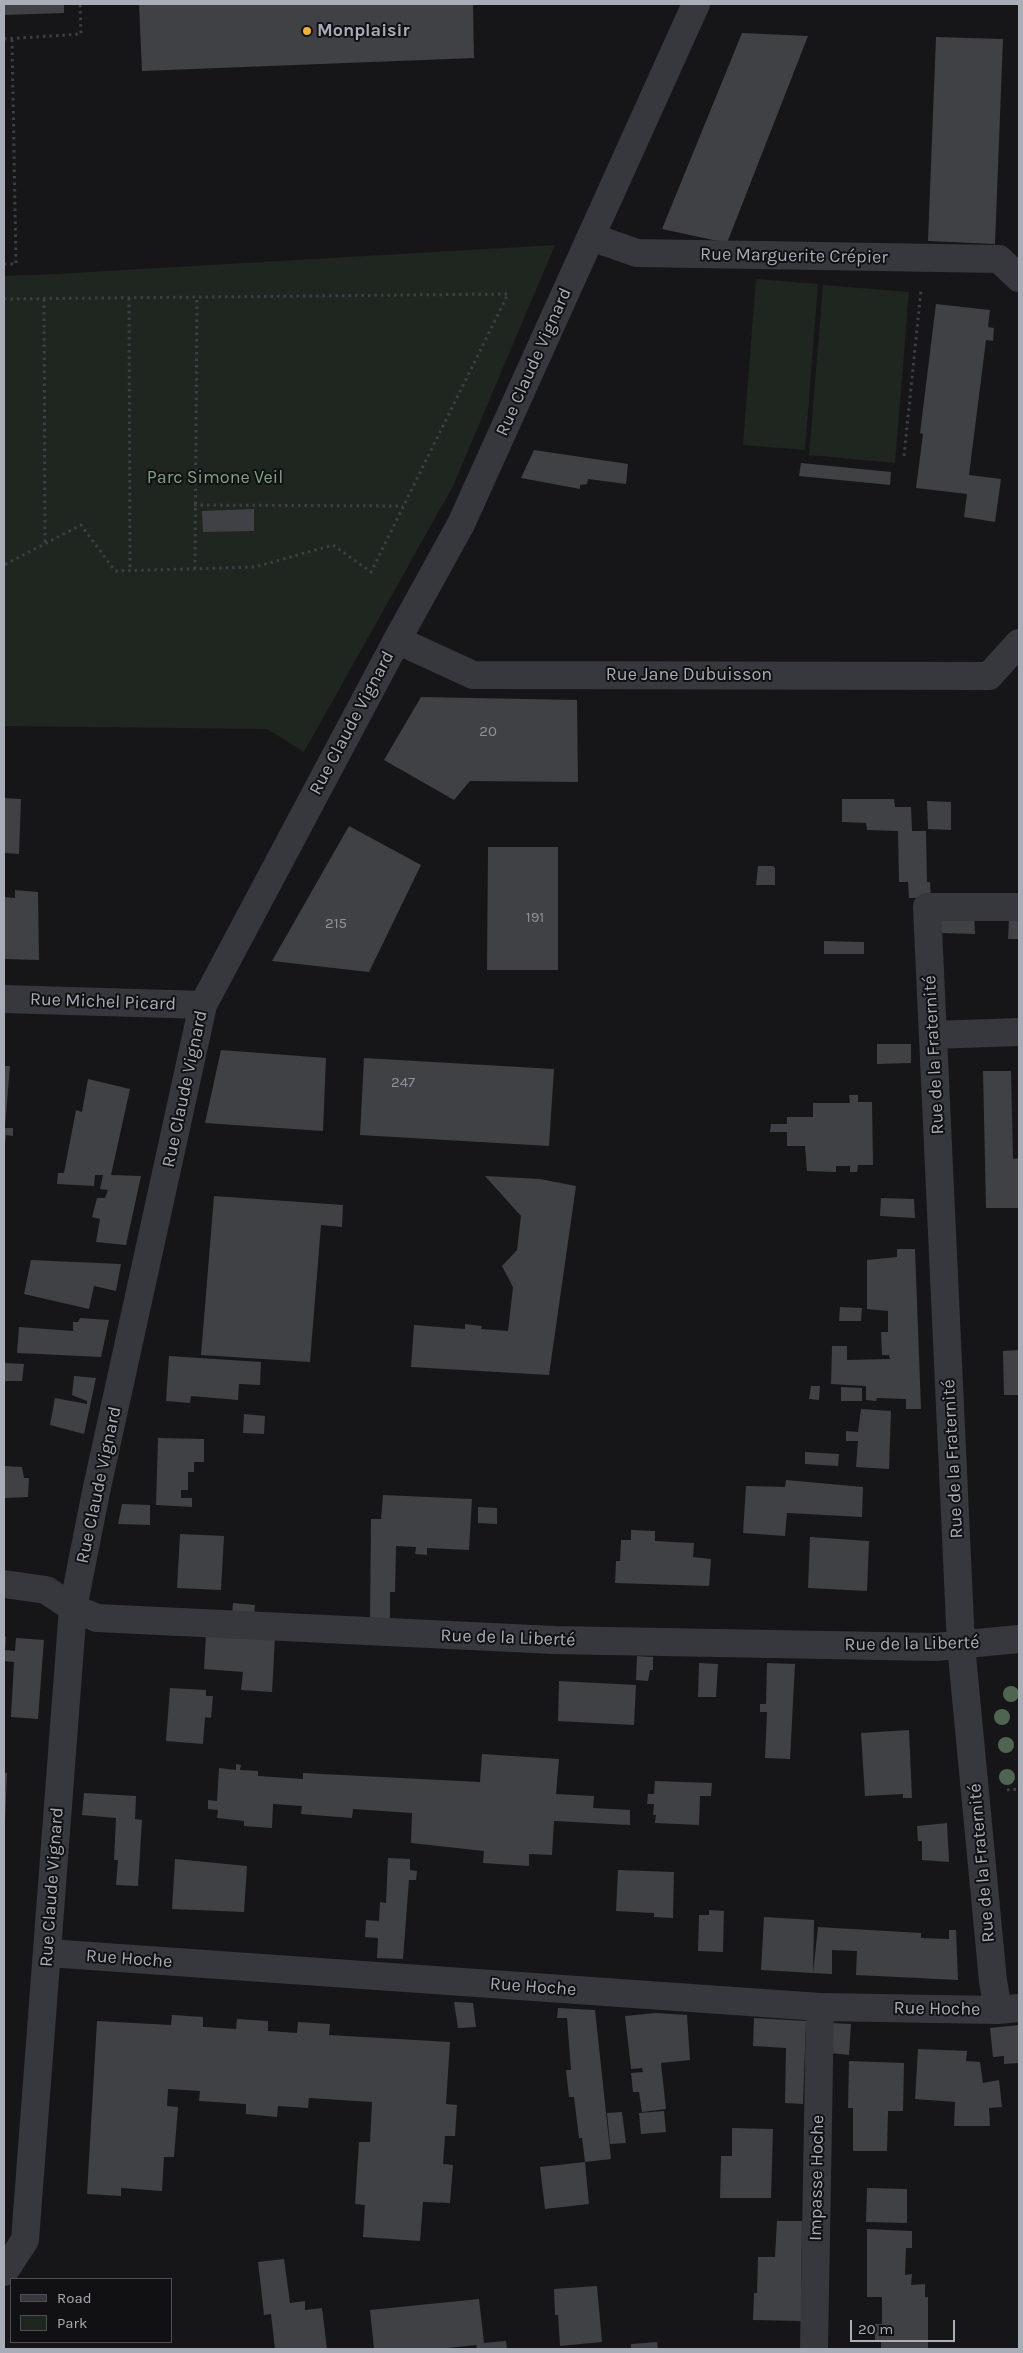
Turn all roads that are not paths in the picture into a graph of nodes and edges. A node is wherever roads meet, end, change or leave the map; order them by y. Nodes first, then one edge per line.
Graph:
1 (696, 4) edge
2 (591, 237) junction
3 (1019, 278) edge
4 (396, 640) junction
5 (1019, 643) edge
6 (1019, 907) edge
7 (4, 998) edge
8 (203, 1005) junction
9 (1019, 1032) edge
10 (933, 1035) junction
11 (4, 1584) edge
12 (73, 1608) junction
13 (1019, 1639) edge
14 (961, 1645) junction
15 (48, 1953) junction
16 (820, 2007) junction
17 (1009, 2009) edge
18 (4, 2272) edge
19 (814, 2349) edge

1 - 2 street, Rue Claude Vignard
2 - 3 street, Rue Marguerite Crépier
2 - 4 street, Rue Claude Vignard
4 - 5 street, Rue Jane Dubuisson
4 - 8 street, Rue Claude Vignard
6 - 10 street, Rue de la Fraternité
7 - 8 street, Rue Michel Picard
8 - 12 street, Rue Claude Vignard
9 - 10 street
10 - 14 street, Rue de la Fraternité
11 - 12 street, Rue de la Liberté
12 - 14 street, Rue de la Liberté
12 - 15 street, Rue Claude Vignard
13 - 14 street, Rue de la Liberté
14 - 17 street, Rue de la Fraternité
15 - 16 street, Rue Hoche
15 - 18 street, Rue Claude Vignard
16 - 17 street, Rue Hoche
16 - 19 street, Impasse Hoche

